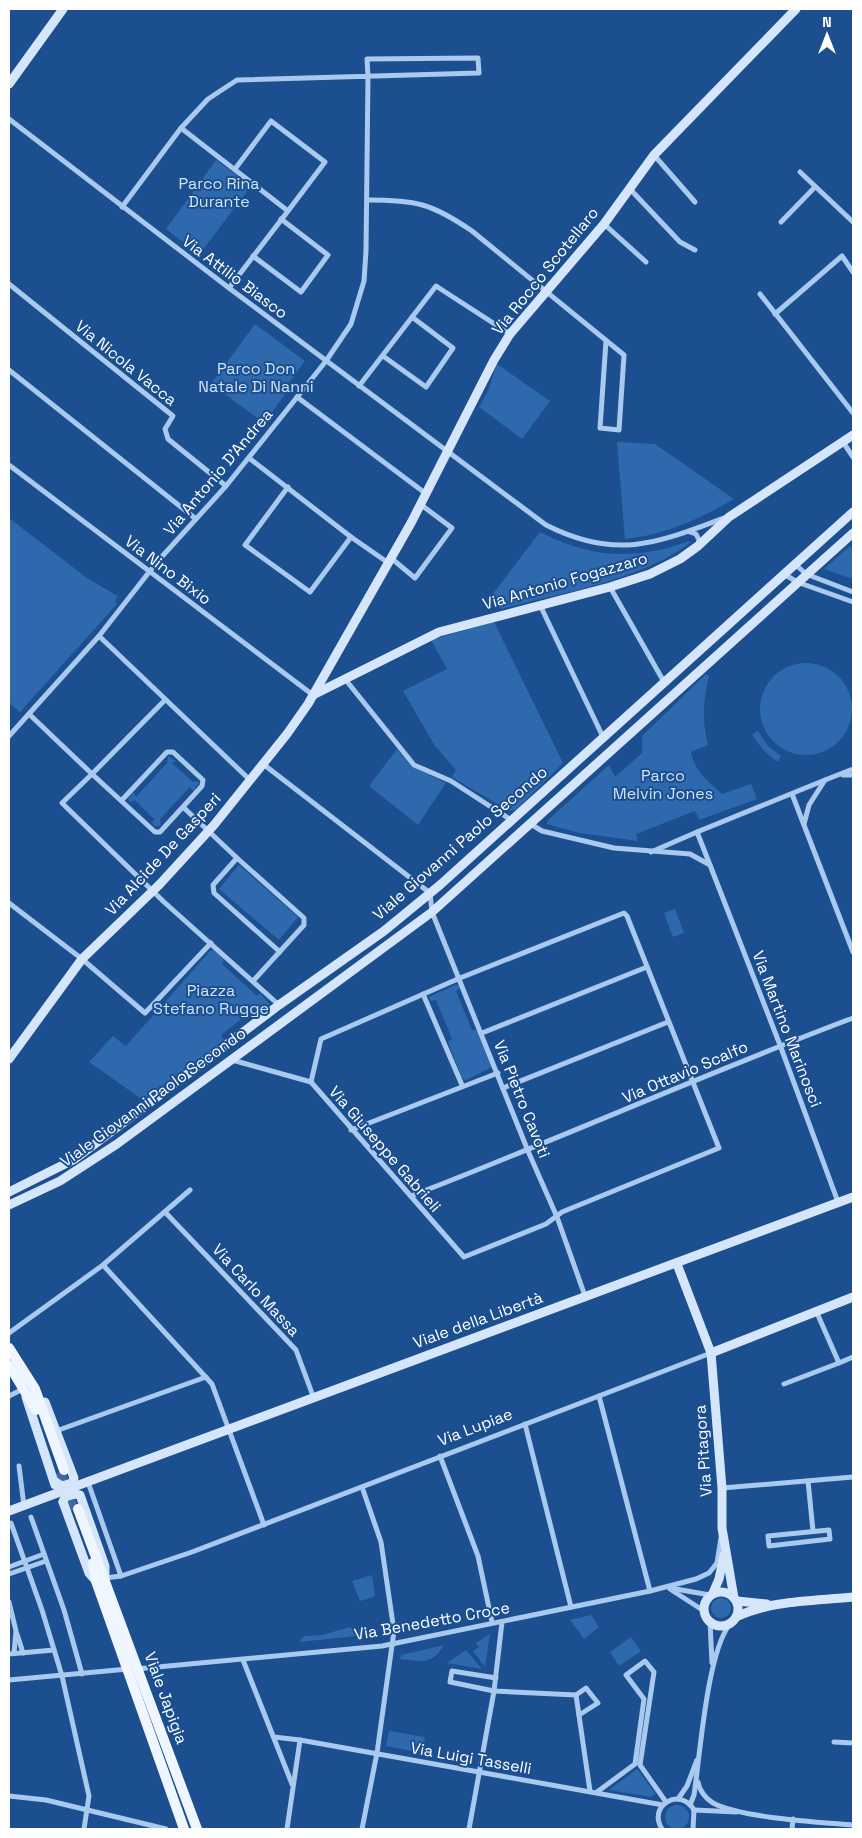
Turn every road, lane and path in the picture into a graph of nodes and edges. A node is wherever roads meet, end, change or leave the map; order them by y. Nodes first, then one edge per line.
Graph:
1 (63, 9) edge
2 (796, 9) edge
3 (368, 76) junction
4 (9, 84) edge
5 (9, 119) edge
6 (181, 128) junction
7 (654, 155) junction
8 (235, 169) junction
9 (800, 172) dead end
10 (815, 187) junction
11 (629, 188) junction
12 (367, 200) junction
13 (695, 202) dead end
14 (122, 207) junction
15 (288, 211) junction
16 (281, 220) junction
17 (781, 222) dead end
18 (853, 222) edge
19 (604, 224) junction
20 (695, 250) dead end
21 (253, 256) junction
22 (646, 262) dead end
23 (853, 272) edge
24 (9, 284) edge
25 (228, 288) junction
26 (546, 292) junction
27 (760, 294) dead end
28 (775, 314) junction
29 (412, 317) junction
30 (510, 334) junction
31 (606, 341) junction
32 (383, 356) junction
33 (326, 361) junction
34 (9, 370) edge
35 (359, 386) junction
36 (297, 397) junction
37 (853, 413) edge
38 (853, 435) edge
39 (843, 442) junction
40 (448, 452) junction
41 (853, 457) edge
42 (249, 458) junction
43 (9, 465) edge
44 (226, 486) junction
45 (288, 487) junction
46 (425, 493) junction
47 (419, 504) junction
48 (853, 512) edge
49 (729, 516) junction
50 (196, 519) junction
51 (689, 532) junction
52 (351, 537) junction
53 (852, 537) edge
54 (698, 546) junction
55 (389, 560) junction
56 (795, 564) junction
57 (150, 572) junction
58 (784, 574) junction
59 (806, 574) junction
60 (797, 582) junction
61 (610, 587) junction
62 (853, 592) edge
63 (853, 602) edge
64 (540, 605) junction
65 (99, 636) junction
66 (346, 680) junction
67 (664, 682) junction
68 (313, 695) junction
69 (165, 700) junction
70 (29, 714) junction
71 (9, 736) edge
72 (603, 737) junction
73 (262, 764) junction
74 (853, 769) edge
75 (92, 774) junction
76 (840, 774) junction
77 (853, 775) edge
78 (250, 780) junction
79 (825, 780) junction
80 (792, 794) junction
81 (122, 800) junction
82 (183, 807) junction
83 (511, 820) junction
84 (529, 823) junction
85 (804, 825) junction
86 (207, 831) junction
87 (697, 832) junction
88 (649, 852) junction
89 (237, 858) junction
90 (710, 865) junction
91 (153, 891) junction
92 (430, 893) junction
93 (9, 904) edge
94 (432, 912) junction
95 (211, 943) junction
96 (280, 952) junction
97 (853, 952) edge
98 (82, 959) junction
99 (647, 968) junction
100 (460, 978) junction
101 (253, 981) junction
102 (423, 994) junction
103 (279, 1005) junction
104 (289, 1017) junction
105 (853, 1018) edge
106 (668, 1022) junction
107 (482, 1033) junction
108 (780, 1045) junction
109 (10, 1055) edge
110 (232, 1060) junction
111 (498, 1073) junction
112 (311, 1082) junction
113 (692, 1082) junction
114 (462, 1085) junction
115 (504, 1088) junction
116 (351, 1130) junction
117 (109, 1134) junction
118 (117, 1144) junction
119 (528, 1151) junction
120 (33, 1180) junction
121 (9, 1184) edge
122 (190, 1190) dead end
123 (9, 1192) edge
124 (411, 1196) junction
125 (853, 1197) edge
126 (838, 1202) junction
127 (9, 1205) edge
128 (165, 1212) junction
129 (557, 1217) junction
130 (677, 1264) junction
131 (103, 1265) junction
132 (586, 1296) junction
133 (853, 1297) edge
134 (817, 1312) junction
135 (9, 1333) edge
136 (9, 1348) edge
137 (711, 1353) junction
138 (853, 1357) edge
139 (839, 1363) junction
140 (9, 1365) edge
141 (206, 1377) junction
142 (784, 1384) dead end
143 (28, 1391) junction
144 (9, 1396) edge
145 (313, 1396) junction
146 (599, 1396) junction
147 (525, 1424) junction
148 (228, 1429) junction
149 (56, 1431) junction
150 (440, 1456) junction
151 (19, 1466) dead end
152 (63, 1474) junction
153 (853, 1477) edge
154 (808, 1481) junction
155 (87, 1484) junction
156 (362, 1487) junction
157 (722, 1488) junction
158 (51, 1496) junction
159 (63, 1502) junction
160 (24, 1506) junction
161 (78, 1506) junction
162 (9, 1511) edge
163 (31, 1518) dead end
164 (11, 1523) dead end
165 (264, 1525) junction
166 (722, 1528) junction
167 (813, 1532) junction
168 (725, 1548) junction
169 (44, 1554) junction
170 (26, 1561) junction
171 (46, 1561) junction
172 (9, 1567) edge
173 (28, 1567) junction
174 (9, 1574) edge
175 (121, 1576) junction
176 (100, 1579) junction
177 (667, 1588) junction
178 (650, 1591) junction
179 (711, 1594) junction
180 (853, 1597) edge
181 (736, 1599) junction
182 (9, 1602) edge
183 (785, 1604) junction
184 (571, 1607) junction
185 (704, 1611) junction
186 (733, 1620) junction
187 (492, 1622) junction
188 (502, 1622) junction
189 (710, 1622) junction
190 (16, 1631) junction
191 (393, 1644) junction
192 (54, 1650) junction
193 (23, 1653) junction
194 (11, 1654) edge
195 (243, 1660) junction
196 (139, 1669) junction
197 (126, 1670) junction
198 (712, 1670) junction
199 (82, 1674) junction
200 (62, 1676) junction
201 (496, 1678) junction
202 (9, 1680) edge
203 (494, 1691) junction
204 (576, 1695) junction
205 (579, 1715) junction
206 (274, 1737) junction
207 (300, 1740) junction
208 (834, 1742) dead end
209 (853, 1743) edge
210 (377, 1753) junction
211 (699, 1755) junction
212 (638, 1764) junction
213 (481, 1773) junction
214 (697, 1774) junction
215 (292, 1784) junction
216 (590, 1791) junction
217 (597, 1792) junction
218 (9, 1796) edge
219 (678, 1798) junction
220 (664, 1803) junction
221 (690, 1804) junction
222 (88, 1810) junction
223 (694, 1810) junction
224 (742, 1812) junction
225 (793, 1819) junction
226 (853, 1825) edge
227 (692, 1828) edge
228 (84, 1829) edge
229 (166, 1829) edge
230 (184, 1829) edge
231 (197, 1829) edge
232 (287, 1829) edge
233 (362, 1829) edge
234 (469, 1829) edge
235 (662, 1829) edge
236 (792, 1829) edge

1 - 4 main road
2 - 7 main road, Via Rocco Scotellaro
3 - 3 street
3 - 6 street
3 - 12 street, Via Antonio D'Andrea
5 - 14 street, Via Attilio Biasco
6 - 8 street
6 - 14 street
7 - 11 main road, Via Rocco Scotellaro
7 - 13 street
8 - 15 street
8 - 15 street
9 - 10 street
10 - 17 street
10 - 18 street
11 - 19 main road, Via Rocco Scotellaro
11 - 20 street
12 - 26 street
12 - 33 street, Via Antonio D'Andrea
14 - 25 street, Via Attilio Biasco
15 - 16 street
16 - 21 street
16 - 21 street
19 - 22 street
19 - 26 main road, Via Rocco Scotellaro
21 - 25 street
23 - 28 street
24 - 44 street, Via Nicola Vacca
25 - 33 street, Via Attilio Biasco
26 - 30 main road, Via Rocco Scotellaro
26 - 31 street
27 - 28 street
28 - 37 street
29 - 30 street
29 - 32 street
29 - 32 street
30 - 40 main road, Via Rocco Scotellaro
31 - 31 street
32 - 35 street
33 - 35 street, Via Attilio Biasco
33 - 36 street, Via Antonio D'Andrea
34 - 50 street
35 - 40 street, Via Attilio Biasco
36 - 42 street, Via Antonio D'Andrea
36 - 46 street
38 - 39 main road, Via Antonio Fogazzaro
39 - 41 street
39 - 49 main road, Via Antonio Fogazzaro
40 - 46 main road, Via Rocco Scotellaro
40 - 51 street, Via Attilio Biasco
42 - 44 street, Via Antonio D'Andrea
42 - 45 street
43 - 57 street, Via Nino Bixio
44 - 50 street, Via Antonio D'Andrea
45 - 52 street
45 - 52 street
46 - 47 main road, Via Rocco Scotellaro
47 - 55 main road, Via Rocco Scotellaro
47 - 55 street
48 - 56 main road, Viale Giovanni Paolo Secondo
49 - 51 street, Via Attilio Biasco
49 - 54 main road, Via Antonio Fogazzaro
50 - 57 street, Via Antonio D'Andrea
51 - 54 street
52 - 55 street
53 - 59 main road, Viale Giovanni Paolo Secondo
54 - 61 main road, Via Antonio Fogazzaro
55 - 68 main road, Via Rocco Scotellaro
56 - 58 main road, Viale Giovanni Paolo Secondo
56 - 59 street
57 - 65 street, Via Antonio D'Andrea
57 - 68 street, Via Nino Bixio
58 - 60 street
58 - 67 main road, Viale Giovanni Paolo Secondo
59 - 60 main road, Viale Giovanni Paolo Secondo
59 - 62 street
60 - 63 street
60 - 84 main road, Viale Giovanni Paolo Secondo
61 - 64 main road, Via Antonio Fogazzaro
61 - 67 street
64 - 66 main road, Via Antonio Fogazzaro
64 - 72 street
65 - 69 street
65 - 70 street, Via Antonio D'Andrea
66 - 68 main road
66 - 83 street
67 - 72 main road, Viale Giovanni Paolo Secondo
68 - 73 main road, Via Alcide De Gasperi
69 - 75 street
69 - 78 street
70 - 71 street, Via Antonio D'Andrea
70 - 75 street
72 - 83 main road, Viale Giovanni Paolo Secondo
73 - 78 main road, Via Alcide De Gasperi
73 - 92 street
74 - 76 street
75 - 81 street
75 - 91 street
76 - 77 street
76 - 79 street
78 - 86 main road, Via Alcide De Gasperi
79 - 80 street
79 - 85 street
80 - 85 street
80 - 87 street
81 - 82 street
81 - 82 street
82 - 86 street
83 - 92 main road, Viale Giovanni Paolo Secondo
84 - 88 street
84 - 94 main road, Viale Giovanni Paolo Secondo
85 - 97 street
86 - 89 street
86 - 91 main road, Via Alcide De Gasperi
87 - 88 street
87 - 90 street, Via Martino Marinosci
88 - 90 street
89 - 96 street
89 - 96 street
90 - 108 street, Via Martino Marinosci
91 - 95 street
91 - 98 main road, Via Alcide De Gasperi
92 - 94 street, Via Pietro Cavoti
92 - 103 main road, Viale Giovanni Paolo Secondo
93 - 98 street
94 - 100 street, Via Pietro Cavoti
94 - 104 main road, Viale Giovanni Paolo Secondo
95 - 98 street
95 - 101 street
96 - 101 street
98 - 109 main road, Via Alcide De Gasperi
99 - 100 street, Via Giuseppe Gabrieli
99 - 106 street
99 - 107 street
100 - 102 street, Via Giuseppe Gabrieli
100 - 107 street, Via Pietro Cavoti
101 - 103 street
102 - 112 street, Via Giuseppe Gabrieli
102 - 114 street
103 - 104 main road
103 - 117 main road, Viale Giovanni Paolo Secondo
104 - 110 main road, Viale Giovanni Paolo Secondo
105 - 108 street, Via Ottavio Scalfo
106 - 113 street
106 - 115 street
107 - 111 street, Via Pietro Cavoti
108 - 113 street, Via Ottavio Scalfo
108 - 126 street, Via Martino Marinosci
110 - 112 street
110 - 118 main road, Viale Giovanni Paolo Secondo
111 - 114 street
111 - 115 street, Via Pietro Cavoti
112 - 116 street, Via Giuseppe Gabrieli
113 - 119 street, Via Ottavio Scalfo
113 - 129 street
114 - 116 street
115 - 119 street, Via Pietro Cavoti
116 - 124 street, Via Giuseppe Gabrieli
117 - 118 main road
117 - 120 main road, Viale Giovanni Paolo Secondo
118 - 127 main road, Viale Giovanni Paolo Secondo
119 - 124 street, Via Ottavio Scalfo
119 - 129 street, Via Pietro Cavoti
120 - 121 main road
120 - 123 main road, Viale Giovanni Paolo Secondo
122 - 128 street
124 - 129 street, Via Giuseppe Gabrieli
125 - 126 main road, Viale della Libertà
126 - 130 main road, Viale della Libertà
128 - 131 street
128 - 145 street, Via Carlo Massa
129 - 132 street, Via Pietro Cavoti
130 - 132 main road, Viale della Libertà
130 - 137 main road, Via Pitagora
131 - 135 street
131 - 141 street
132 - 145 main road, Viale della Libertà
133 - 134 main road, Via Lupiae
134 - 137 main road, Via Lupiae
134 - 139 street
136 - 143 main road
137 - 146 street, Via Lupiae
137 - 157 main road, Via Pitagora
138 - 139 street
139 - 142 street
140 - 143 main road
141 - 148 street
141 - 149 street
143 - 144 street
143 - 149 main road
143 - 152 main road
143 - 152 main road
145 - 148 main road, Viale della Libertà
146 - 147 street, Via Lupiae
146 - 178 street
147 - 150 street, Via Lupiae
147 - 184 street
148 - 155 main road, Viale della Libertà
148 - 165 street
149 - 152 main road
150 - 156 street, Via Lupiae
150 - 187 street
151 - 160 street
152 - 155 main road
152 - 158 main road
153 - 154 street
154 - 157 street
154 - 167 street
155 - 158 main road, Viale della Libertà
155 - 161 main road
155 - 175 street
156 - 165 street, Via Lupiae
156 - 191 street
157 - 166 main road, Via Pitagora
158 - 159 main road
158 - 160 main road, Viale della Libertà
159 - 161 main road
159 - 176 main road, Viale Japigia
160 - 162 main road, Viale della Libertà
161 - 176 main road, Viale Japigia
163 - 169 street
164 - 170 street
165 - 175 street, Via Lupiae
166 - 168 main road, Via Pitagora
166 - 177 street, Via Benedetto Croce
167 - 167 street
168 - 179 main road, Via Pitagora
168 - 181 main road, Via Pitagora
169 - 170 street
169 - 171 street
170 - 172 street
170 - 173 street
171 - 173 street
171 - 199 street
173 - 174 street
173 - 192 street
175 - 176 street, Via Lupiae
176 - 196 main road, Viale Japigia
176 - 197 main road, Viale Japigia
177 - 178 street, Via Benedetto Croce
177 - 179 street, Via Benedetto Croce
177 - 185 street
178 - 184 street, Via Benedetto Croce
179 - 181 main road
179 - 185 main road, Via Pitagora
180 - 183 main road
181 - 183 main road
181 - 186 main road, Via Pitagora
182 - 190 street
183 - 186 main road
184 - 188 street, Via Benedetto Croce
185 - 189 main road, Via Pitagora
186 - 189 main road
186 - 198 street, Via Pitagora
187 - 188 street, Via Benedetto Croce
187 - 191 street, Via Benedetto Croce
188 - 201 street
189 - 198 street, Via Pitagora
190 - 193 street
190 - 194 street
191 - 195 street, Via Benedetto Croce
191 - 210 street
192 - 193 street
192 - 200 street
193 - 194 street
195 - 196 street, Via Benedetto Croce
195 - 206 street
196 - 197 street, Via Benedetto Croce
196 - 231 main road, Viale Japigia
197 - 199 street, Via Benedetto Croce
197 - 230 main road, Viale Japigia
198 - 211 street, Via Pitagora
199 - 200 street, Via Benedetto Croce
200 - 202 street, Via Benedetto Croce
200 - 222 street
201 - 203 street
201 - 203 street
203 - 204 street
203 - 213 street
204 - 205 street
204 - 205 street
205 - 216 street
206 - 207 street, Via Luigi Tasselli
206 - 215 street
207 - 210 street, Via Luigi Tasselli
207 - 215 street
208 - 209 street
210 - 213 street, Via Luigi Tasselli
210 - 233 street
211 - 214 street, Via Pitagora
211 - 219 street, Via Pitagora
212 - 212 street
212 - 217 street
212 - 220 street
213 - 216 street, Via Luigi Tasselli
213 - 234 street
214 - 221 street, Via Pitagora
214 - 224 street
215 - 232 street
216 - 217 street, Via Luigi Tasselli
217 - 220 street, Via Luigi Tasselli
218 - 222 street
219 - 220 street
219 - 221 street
220 - 235 street
221 - 223 street
222 - 228 street
222 - 229 street
223 - 224 street
223 - 227 street
224 - 225 street
225 - 226 street
225 - 236 street

